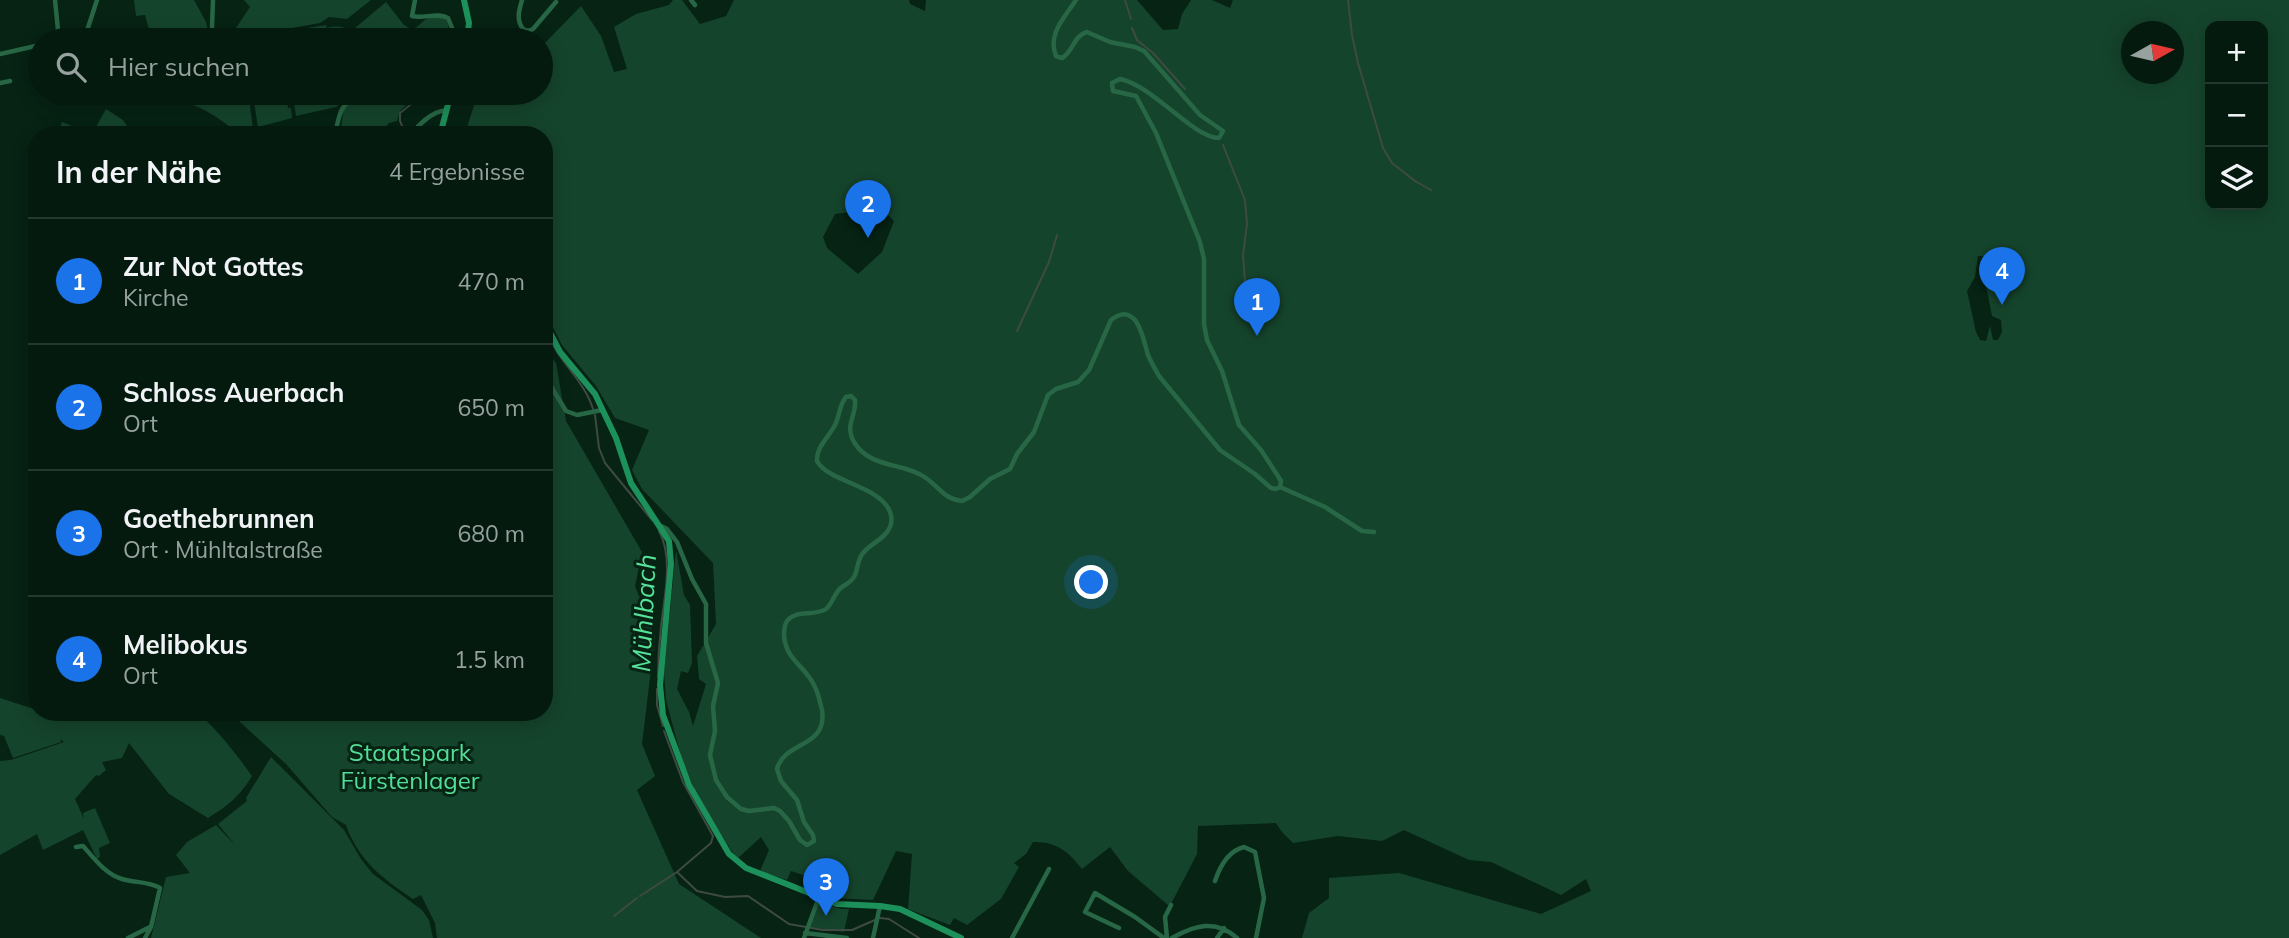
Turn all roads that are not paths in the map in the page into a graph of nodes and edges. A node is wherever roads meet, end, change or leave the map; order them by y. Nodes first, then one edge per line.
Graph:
1 (55, 0) edge
2 (97, 0) edge
3 (213, 0) edge
4 (415, 0) edge
5 (464, 0) edge
6 (522, 0) edge
7 (691, 0) edge
8 (1076, 0) edge
9 (556, 2) dead end
10 (695, 5) dead end
11 (212, 27) dead end
12 (58, 28) edge
13 (88, 28) edge
14 (452, 28) edge
15 (468, 28) edge
16 (522, 28) edge
17 (534, 28) edge
18 (28, 48) edge
19 (0, 54) edge
20 (10, 81) dead end
21 (0, 83) edge
22 (344, 105) edge
23 (447, 105) edge
24 (446, 110) junction
25 (337, 126) edge
26 (418, 126) edge
27 (442, 126) edge
28 (553, 338) edge
29 (553, 390) edge
30 (601, 411) junction
31 (1280, 487) junction
32 (661, 526) junction
33 (1374, 532) dead end
34 (76, 847) dead end
35 (1049, 869) dead end
36 (1215, 881) dead end
37 (819, 897) junction
38 (1171, 905) dead end
39 (880, 906) junction
40 (151, 927) junction
41 (1119, 929) dead end
42 (1224, 929) junction
43 (806, 931) edge
44 (874, 937) edge
45 (128, 938) edge
46 (145, 938) edge
47 (847, 938) edge
48 (961, 938) edge
49 (1012, 938) edge
50 (1168, 938) edge
51 (1217, 938) edge
52 (1237, 938) edge
53 (1256, 938) edge

1 - 12 street
2 - 13 street
3 - 11 street
4 - 14 street
5 - 15 main road
6 - 16 street
7 - 10 street
8 - 31 street
9 - 17 street
18 - 19 street
20 - 21 street
22 - 25 street
23 - 24 main road
24 - 26 street
24 - 27 main road
28 - 30 main road
29 - 30 street
30 - 32 main road
31 - 32 street
31 - 33 street
32 - 37 main road
34 - 40 street
35 - 49 street
36 - 53 street
37 - 39 main road
37 - 43 street
38 - 50 street
39 - 44 street
39 - 48 main road
40 - 45 street
40 - 46 street
41 - 50 street
42 - 50 street
42 - 51 street
42 - 52 street
43 - 47 street

